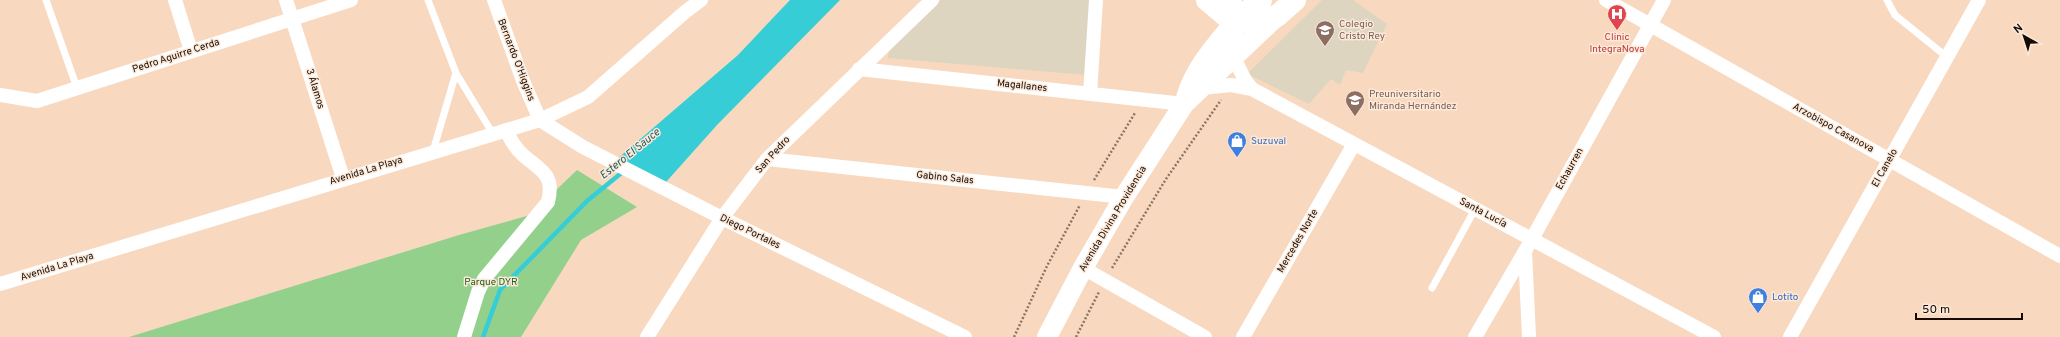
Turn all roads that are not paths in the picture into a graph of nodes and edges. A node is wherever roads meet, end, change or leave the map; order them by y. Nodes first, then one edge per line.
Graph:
1 (46, 0) edge
2 (175, 0) edge
3 (286, 0) edge
4 (351, 0) edge
5 (428, 0) edge
6 (494, 0) edge
7 (701, 0) edge
8 (932, 0) edge
9 (1096, 0) edge
10 (1207, 0) edge
11 (1230, 0) edge
12 (1261, 0) edge
13 (1294, 0) edge
14 (1606, 0) edge
15 (1664, 0) edge
16 (1887, 0) edge
17 (1979, 0) edge
18 (1276, 16) junction
19 (292, 19) junction
20 (1234, 23) junction
21 (1650, 25) junction
22 (191, 51) junction
23 (1947, 57) junction
24 (1229, 60) junction
25 (859, 69) junction
26 (456, 73) junction
27 (1211, 87) junction
28 (77, 88) junction
29 (1252, 89) junction
30 (1090, 94) junction
31 (0, 95) edge
32 (1184, 104) junction
33 (540, 120) junction
34 (499, 132) junction
35 (1354, 144) junction
36 (434, 151) junction
37 (767, 159) junction
38 (1890, 160) junction
39 (342, 178) junction
40 (1124, 196) junction
41 (1475, 209) junction
42 (722, 218) junction
43 (1528, 245) junction
44 (2060, 256) edge
45 (1083, 268) junction
46 (0, 284) edge
47 (1432, 288) dead end
48 (464, 337) edge
49 (647, 337) edge
50 (965, 337) edge
51 (1048, 337) edge
52 (1205, 337) edge
53 (1242, 337) edge
54 (1475, 337) edge
55 (1529, 337) edge
56 (1714, 337) edge
57 (1790, 337) edge

1 - 28 lane
2 - 22 street
3 - 19 street, 3 Álamos
4 - 19 street, Pedro Aguirre Cerda
5 - 26 lane
6 - 33 street, Bernardo O'Higgins
7 - 33 street, Avenida La Playa
8 - 25 street, San Pedro
9 - 30 street
10 - 20 main road
11 - 20 main road
12 - 20 main road, Avenida Divina Providencia
13 - 18 main road, Avenida Divina Providencia
14 - 21 street, Arzobispo Casanova
15 - 21 street, Echaurren
16 - 23 lane
17 - 23 street, El Canelo
18 - 20 main road
18 - 24 street, Avenida Divina Providencia
19 - 22 street, Pedro Aguirre Cerda
19 - 39 street, 3 Álamos
20 - 24 main road
20 - 32 street, Avenida Divina Providencia
21 - 38 street, Arzobispo Casanova
21 - 43 street, Echaurren
22 - 28 street, Pedro Aguirre Cerda
23 - 38 street, El Canelo
24 - 27 street, Avenida Divina Providencia
24 - 29 street, Santa Lucía
25 - 30 street, Magallanes
25 - 37 street, San Pedro
26 - 34 lane
26 - 36 lane
27 - 29 street, Santa Lucía
27 - 32 street, Avenida Divina Providencia
28 - 31 street, Pedro Aguirre Cerda
29 - 35 street, Santa Lucía
30 - 32 street, Magallanes
32 - 40 street, Avenida Divina Providencia
33 - 34 street, Avenida La Playa
33 - 42 street, Diego Portales
34 - 36 street, Avenida La Playa
34 - 48 street
35 - 41 street, Santa Lucía
35 - 53 street, Mercedes Norte
36 - 39 street, Avenida La Playa
37 - 40 street, Gabino Salas
37 - 42 street, San Pedro
38 - 44 street, Arzobispo Casanova
38 - 57 street, El Canelo
39 - 46 street, Avenida La Playa
40 - 45 street, Avenida Divina Providencia
41 - 43 street, Santa Lucía
41 - 47 lane
42 - 49 street, San Pedro
42 - 50 street, Diego Portales
43 - 54 street, Echaurren
43 - 55 street
43 - 56 street, Santa Lucía
45 - 51 street, Avenida Divina Providencia
45 - 52 street

